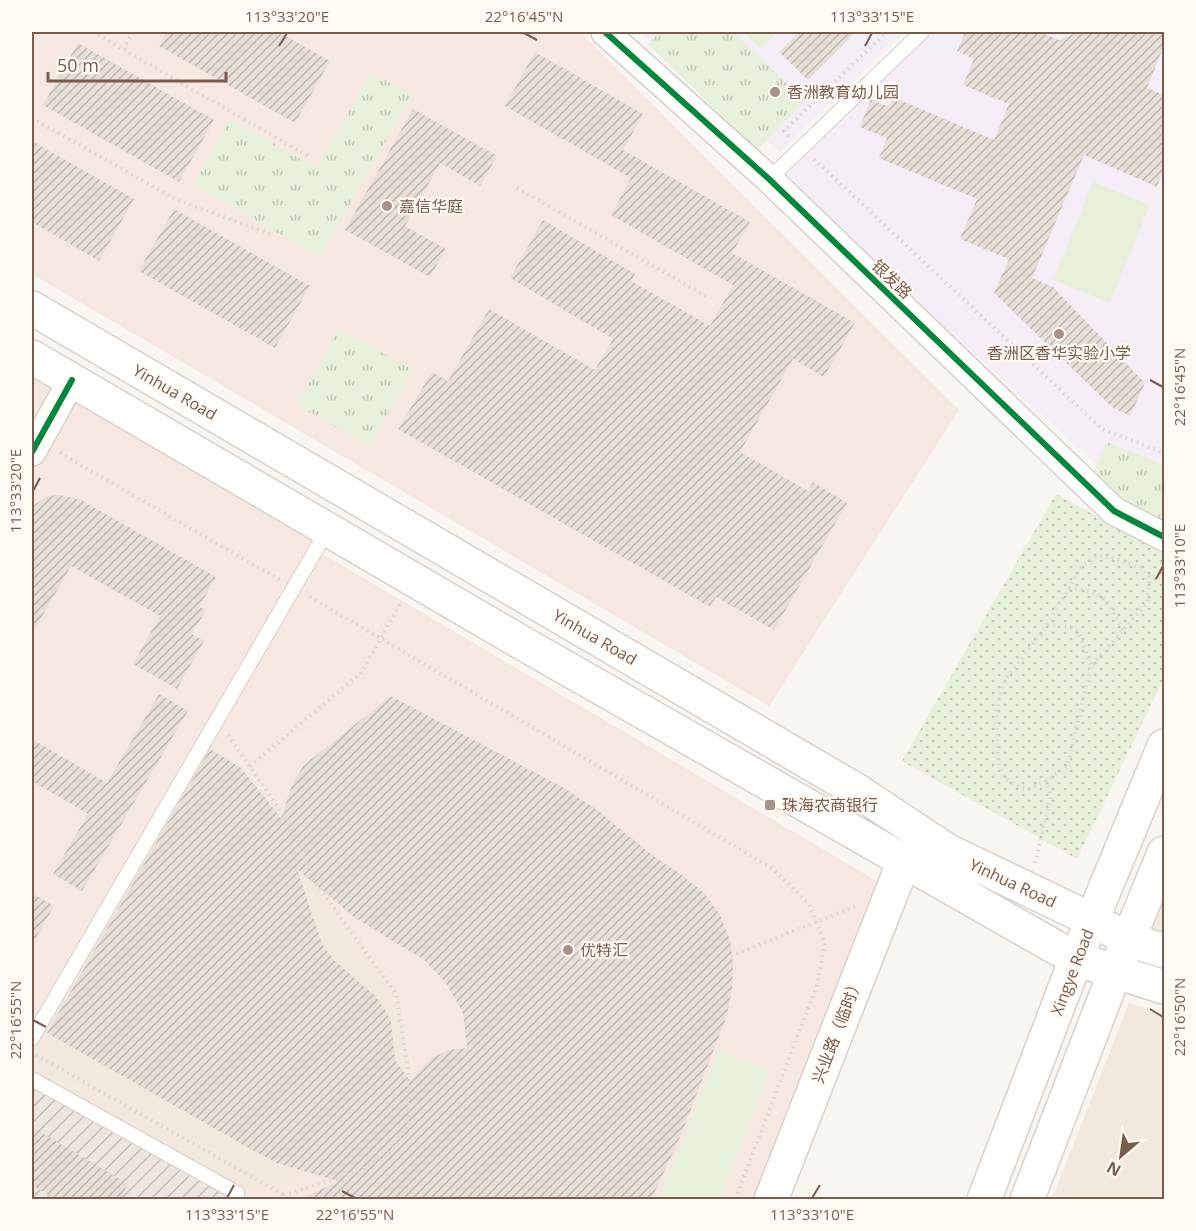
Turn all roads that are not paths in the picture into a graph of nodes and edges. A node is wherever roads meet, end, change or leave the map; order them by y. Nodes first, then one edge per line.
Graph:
1 (605, 32) edge
2 (922, 32) edge
3 (769, 179) junction
4 (32, 308) edge
5 (32, 357) edge
6 (72, 381) junction
7 (35, 446) edge
8 (328, 530) junction
9 (1164, 537) edge
10 (1164, 746) edge
11 (1164, 853) edge
12 (904, 861) junction
13 (1092, 920) junction
14 (1130, 940) junction
15 (1164, 951) edge
16 (1076, 959) junction
17 (1115, 972) junction
18 (1164, 987) edge
19 (32, 1038) edge
20 (32, 1079) edge
21 (235, 1200) edge
22 (771, 1200) edge
23 (984, 1200) edge
24 (1027, 1200) edge

1 - 3 street, 银发路
2 - 3 lane
3 - 9 street, 银发路
4 - 13 main road, Yinhua Road
5 - 6 main road, Yinhua Road
6 - 7 street
6 - 8 main road, Yinhua Road
8 - 12 main road, Yinhua Road
8 - 19 lane
10 - 13 main road, Xingye Road
11 - 14 main road
12 - 16 main road, Yinhua Road
12 - 22 main road, 兴业路（临时）
13 - 14 main road, Yinhua Road
13 - 16 main road, Xingye Road
14 - 15 main road, Yinhua Road
14 - 17 main road
16 - 17 main road, Yinhua Road
16 - 23 main road, Xingye Road
17 - 18 main road, Yinhua Road
17 - 24 main road
20 - 21 lane

